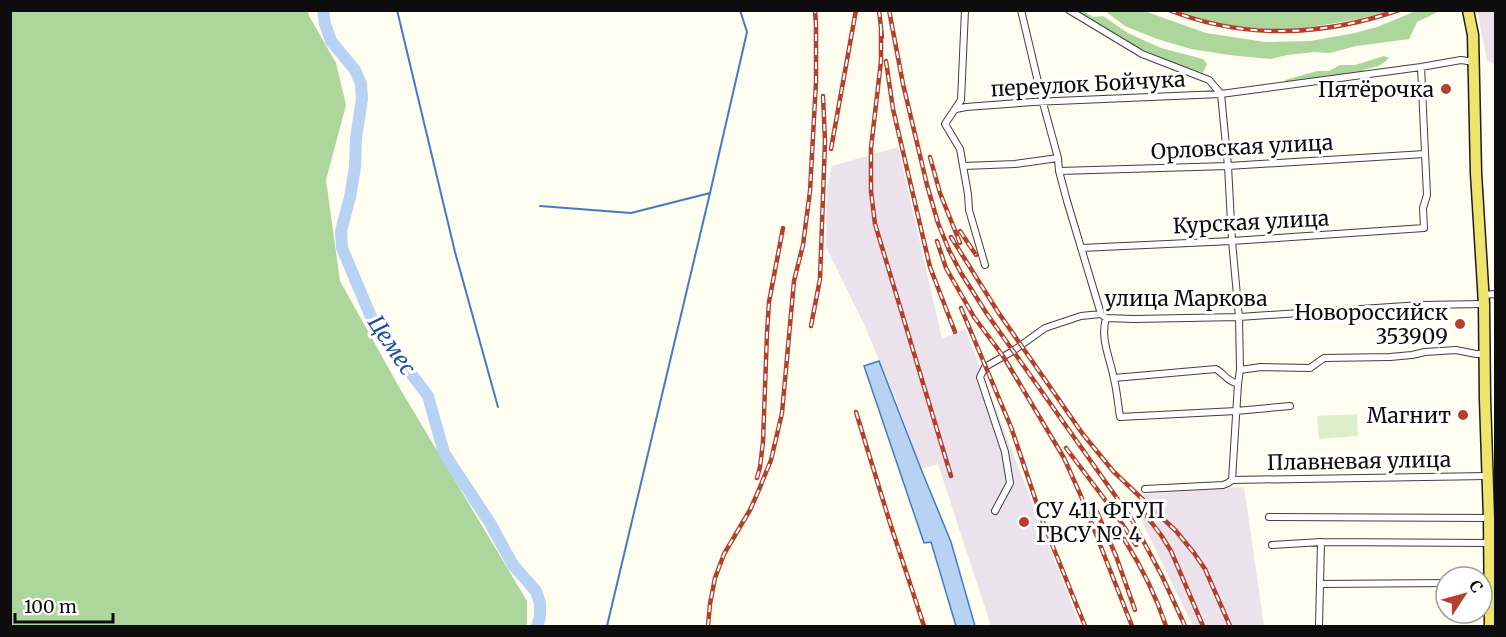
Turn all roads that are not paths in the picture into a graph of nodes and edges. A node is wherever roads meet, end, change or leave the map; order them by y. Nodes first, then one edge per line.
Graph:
1 (965, 10) edge
2 (1020, 10) edge
3 (1069, 10) edge
4 (1468, 10) edge
5 (1474, 62) junction
6 (1421, 67) junction
7 (1221, 94) junction
8 (1043, 103) junction
9 (956, 109) junction
10 (1425, 154) junction
11 (1058, 158) junction
12 (964, 166) junction
13 (1228, 166) junction
14 (1059, 171) junction
15 (1232, 241) junction
16 (1081, 248) junction
17 (985, 264) dead end
18 (1496, 294) edge
19 (1484, 300) junction
20 (1103, 316) junction
21 (1239, 317) junction
22 (1485, 354) junction
23 (1240, 370) junction
24 (1114, 378) junction
25 (1238, 384) junction
26 (1490, 399) edge
27 (1290, 406) dead end
28 (1236, 411) junction
29 (1490, 469) edge
30 (1230, 482) junction
31 (1145, 489) dead end
32 (995, 511) dead end
33 (1269, 517) dead end
34 (1489, 518) junction
35 (1321, 542) junction
36 (1489, 543) junction
37 (1272, 545) dead end
38 (1492, 565) edge
39 (1321, 584) junction
40 (1434, 584) edge
41 (1319, 627) edge

1 - 9 street
2 - 8 street
3 - 7 street
4 - 5 main road
5 - 6 street, переулок Бойчука
5 - 19 main road
6 - 7 street, переулок Бойчука
6 - 10 street
7 - 8 street, переулок Бойчука
7 - 13 street
8 - 9 street, переулок Бойчука
8 - 11 street
9 - 12 street
10 - 13 street, Орловская улица
10 - 15 street, Курская улица
11 - 12 street
11 - 14 street
12 - 17 street
13 - 14 street, Орловская улица
13 - 15 street
14 - 16 street
15 - 16 street, Курская улица
15 - 21 street
16 - 20 street
18 - 19 street, улица Маркова
19 - 21 street, улица Маркова
19 - 22 main road
20 - 21 street, улица Маркова
20 - 24 street
20 - 32 street, улица Маркова
21 - 23 street
22 - 23 street
22 - 26 main road
23 - 25 street
24 - 25 street
24 - 28 street
25 - 28 street
26 - 29 main road
27 - 28 street
28 - 30 street
29 - 30 street, Плавневая улица
29 - 34 main road
30 - 31 street, Плавневая улица
33 - 34 street
34 - 36 main road
35 - 36 street
35 - 37 street
35 - 39 street
36 - 38 main road
39 - 40 street
39 - 41 street

